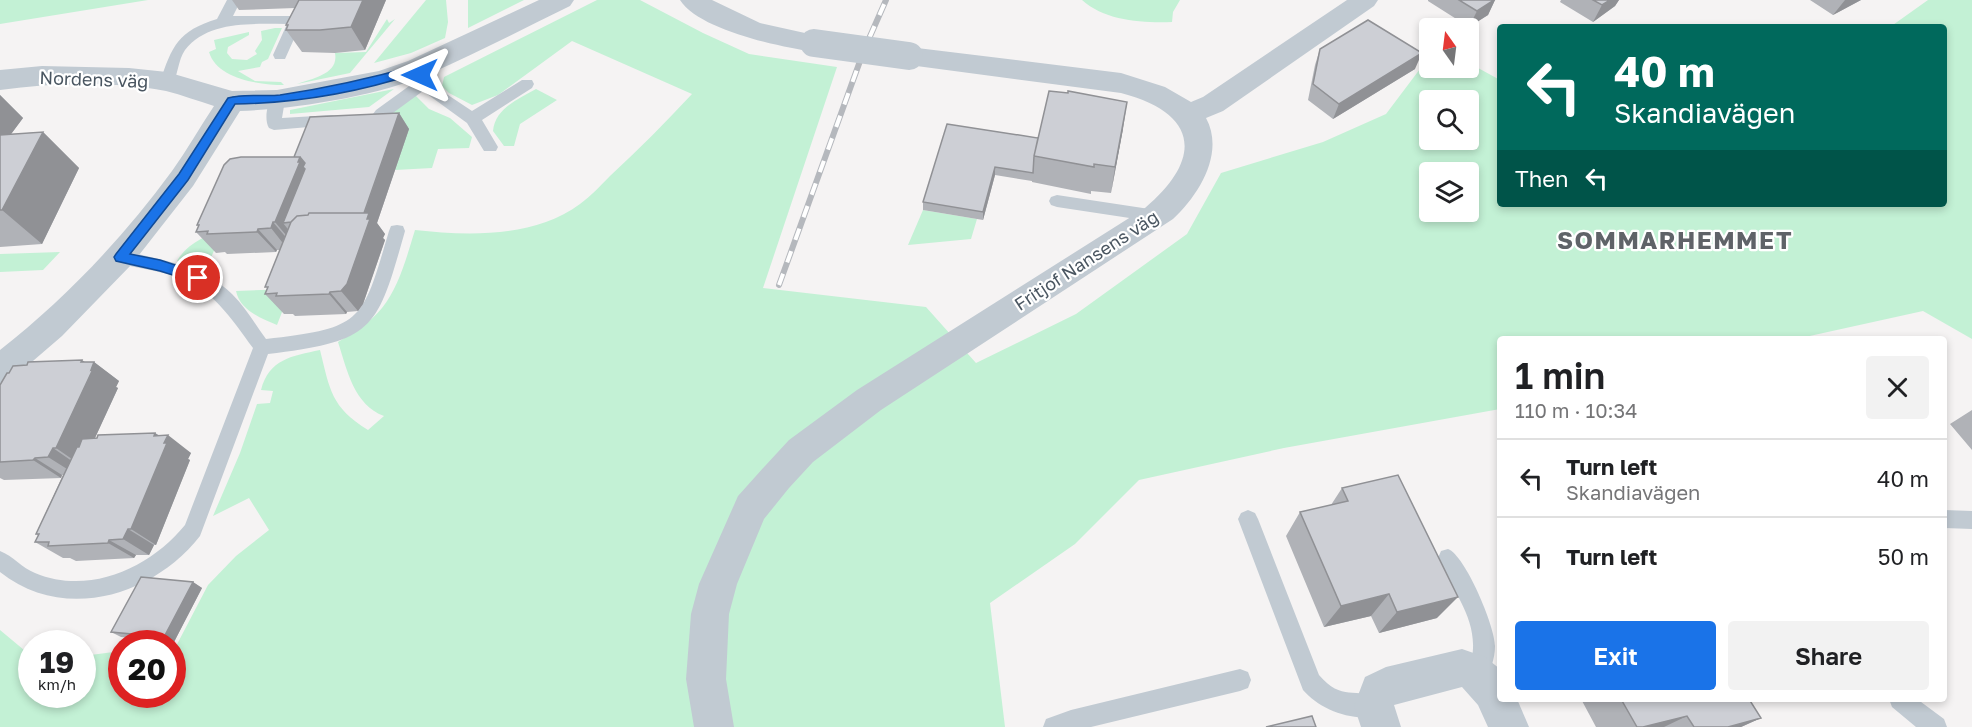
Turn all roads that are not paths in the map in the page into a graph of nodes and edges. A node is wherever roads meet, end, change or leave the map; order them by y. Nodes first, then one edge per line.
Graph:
1 (234, 0) edge
2 (561, 0) edge
3 (693, 0) edge
4 (1365, 0) edge
5 (222, 24) junction
6 (280, 55) dead end
7 (421, 76) junction
8 (0, 80) edge
9 (167, 82) junction
10 (527, 84) dead end
11 (277, 99) junction
12 (232, 100) junction
13 (381, 114) edge
14 (1189, 114) junction
15 (349, 119) edge
16 (471, 119) junction
17 (490, 147) dead end
18 (1057, 201) dead end
19 (1156, 216) junction
20 (397, 231) dead end
21 (121, 257) junction
22 (262, 347) junction
23 (0, 369) edge
24 (1248, 519) dead end
25 (1947, 519) edge
26 (1972, 520) edge
27 (1449, 558) dead end
28 (0, 560) edge
29 (1240, 680) dead end
30 (1497, 694) edge
31 (1497, 698) edge
32 (1904, 702) edge
33 (1378, 717) edge
34 (714, 727) edge
35 (1054, 727) edge
36 (1936, 727) edge

1 - 5 lane
2 - 7 street, Nordens väg
3 - 14 street, bridge
4 - 14 street
5 - 6 lane
5 - 9 lane
7 - 11 street, Nordens väg
7 - 13 lane
7 - 16 lane
8 - 9 street, Nordens väg
9 - 12 street, Nordens väg
10 - 16 lane
11 - 12 street, Nordens väg
11 - 15 lane
12 - 21 street
14 - 19 street, Fritjof Nansens väg
16 - 17 lane
18 - 19 lane
19 - 34 street, Fritjof Nansens väg
20 - 22 lane
21 - 22 lane
21 - 23 street
22 - 28 lane
24 - 33 lane
25 - 26 lane
27 - 30 lane
29 - 35 lane
31 - 33 street
32 - 36 lane

